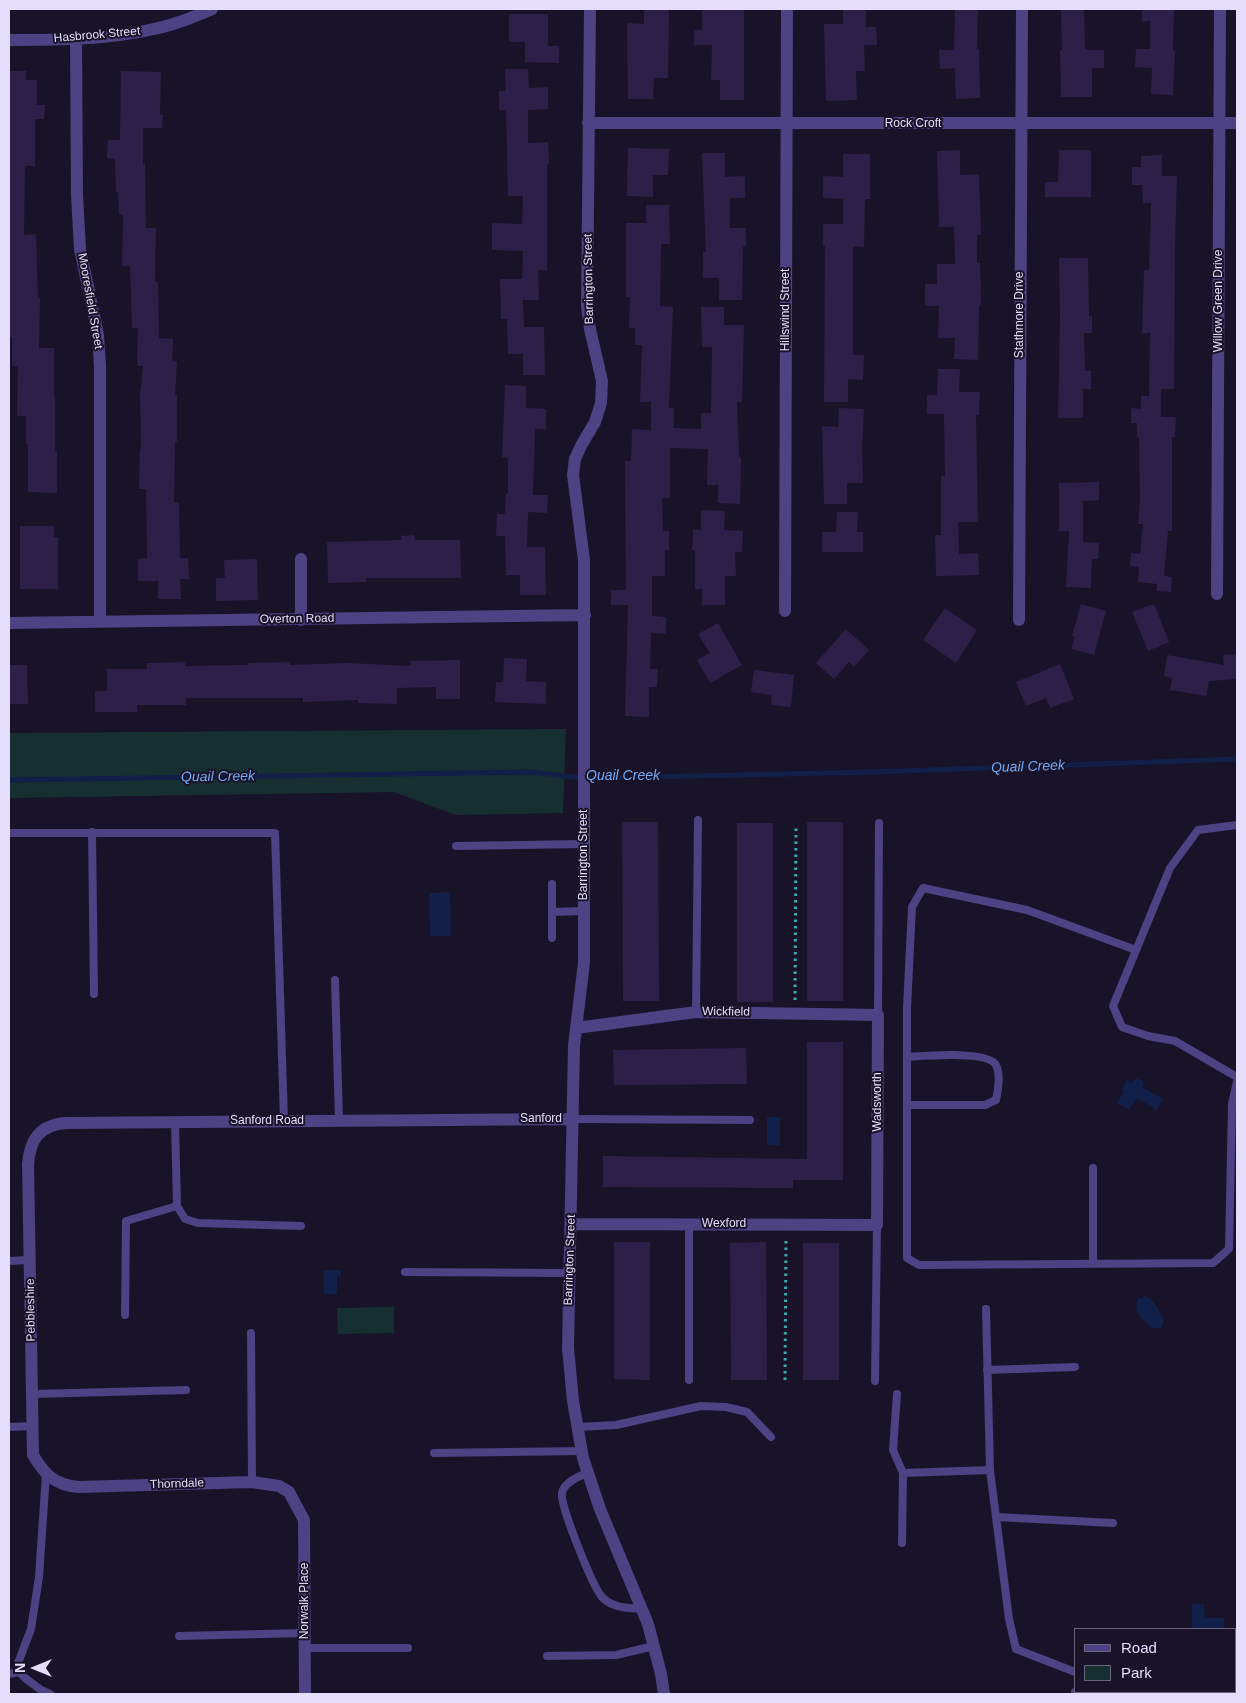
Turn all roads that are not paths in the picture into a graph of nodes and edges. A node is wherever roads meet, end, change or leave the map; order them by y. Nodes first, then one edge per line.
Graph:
1 (212, 9) edge
2 (590, 9) edge
3 (787, 9) edge
4 (1022, 9) edge
5 (1220, 9) edge
6 (9, 40) edge
7 (76, 40) junction
8 (588, 123) junction
9 (786, 123) junction
10 (1220, 123) junction
11 (1237, 123) edge
12 (1021, 124) junction
13 (301, 559) dead end
14 (1217, 594) dead end
15 (785, 611) dead end
16 (584, 615) junction
17 (301, 620) junction
18 (1018, 620) dead end
19 (100, 621) junction
20 (9, 623) edge
21 (698, 820) dead end
22 (879, 823) dead end
23 (1237, 825) edge
24 (92, 832) junction
25 (9, 833) edge
26 (584, 844) junction
27 (456, 846) dead end
28 (552, 884) dead end
29 (584, 911) junction
30 (552, 912) junction
31 (552, 938) dead end
32 (1136, 950) junction
33 (335, 980) dead end
34 (94, 994) dead end
35 (696, 1012) junction
36 (878, 1015) junction
37 (576, 1028) junction
38 (907, 1056) junction
39 (1237, 1077) edge
40 (1237, 1082) edge
41 (907, 1105) junction
42 (508, 1119) joint
43 (573, 1119) junction
44 (339, 1120) junction
45 (750, 1120) dead end
46 (284, 1121) junction
47 (176, 1122) junction
48 (32, 1143) joint
49 (1093, 1168) dead end
50 (176, 1206) junction
51 (572, 1224) junction
52 (689, 1224) junction
53 (877, 1225) junction
54 (301, 1226) dead end
55 (30, 1260) junction
56 (9, 1261) edge
57 (1093, 1264) junction
58 (405, 1272) dead end
59 (569, 1273) junction
60 (986, 1309) dead end
61 (125, 1315) dead end
62 (251, 1333) dead end
63 (1075, 1367) dead end
64 (987, 1370) junction
65 (689, 1380) dead end
66 (876, 1381) dead end
67 (186, 1390) dead end
68 (32, 1394) junction
69 (897, 1394) dead end
70 (33, 1426) junction
71 (9, 1427) edge
72 (577, 1427) junction
73 (771, 1437) dead end
74 (582, 1451) junction
75 (434, 1454) dead end
76 (990, 1470) junction
77 (588, 1472) junction
78 (903, 1473) junction
79 (46, 1474) junction
80 (252, 1482) junction
81 (299, 1510) joint
82 (996, 1517) junction
83 (1113, 1522) dead end
84 (902, 1543) dead end
85 (642, 1609) junction
86 (305, 1633) junction
87 (179, 1636) dead end
88 (654, 1646) junction
89 (305, 1648) junction
90 (408, 1648) dead end
91 (547, 1656) dead end
92 (19, 1672) junction
93 (1074, 1672) edge
94 (9, 1674) edge
95 (50, 1694) edge
96 (305, 1694) edge
97 (664, 1694) edge

1 - 7 street, Hasbrook Street
2 - 8 street, Barrington Street
3 - 9 street, Hillswind Street
4 - 12 street, Stathmore Drive
5 - 10 street, Willow Green Drive
6 - 7 street, Hasbrook Street
7 - 19 street, Mooresfield Street
8 - 9 street, Rock Croft
8 - 16 street, Barrington Street
9 - 12 street, Rock Croft
9 - 15 street, Hillswind Street
10 - 11 street, Rock Croft
10 - 12 street, Rock Croft
10 - 14 street, Willow Green Drive
12 - 18 street, Stathmore Drive
13 - 17 street
16 - 17 street, Overton Road
16 - 26 street, Barrington Street
17 - 19 street, Overton Road
19 - 20 street, Overton Road
21 - 35 lane
22 - 36 lane, Wadsworth
23 - 32 lane
24 - 25 lane
24 - 34 lane
24 - 46 lane
26 - 27 lane
26 - 29 street, Barrington Street
28 - 30 lane
29 - 30 lane
29 - 37 street, Barrington Street
30 - 31 lane
32 - 38 lane
32 - 39 lane
33 - 44 lane
35 - 36 street, Wickfield
35 - 37 street, Wickfield
36 - 53 street, Wadsworth
37 - 43 street, Barrington Street
38 - 41 lane
38 - 41 lane
40 - 57 lane
41 - 57 lane
42 - 43 street, Sanford
42 - 44 street, Sanford Road
43 - 45 lane
43 - 51 street, Barrington Street
44 - 46 street, Sanford Road
46 - 47 street, Sanford Road
47 - 48 street, Sanford Road
47 - 50 lane
48 - 55 street, Pebbleshire
49 - 57 lane
50 - 54 lane
50 - 61 lane
51 - 52 street, Wexford
51 - 59 street, Barrington Street
52 - 53 street, Wexford
52 - 65 lane
53 - 66 lane, Wadsworth
55 - 56 lane
55 - 68 street, Pebbleshire
58 - 59 lane
59 - 72 street, Barrington Street
60 - 64 lane
62 - 80 lane
63 - 64 lane
64 - 76 lane
67 - 68 lane
68 - 70 street, Pebbleshire
69 - 78 lane
70 - 71 lane
70 - 79 street, Pebbleshire
72 - 73 lane
72 - 74 street, Barrington Street
74 - 75 lane
74 - 77 street, Barrington Street
76 - 78 lane
76 - 82 lane
77 - 85 street, Barrington Street
77 - 85 lane
78 - 84 lane
79 - 80 street, Thorndale
79 - 92 lane
80 - 81 street, Thorndale
81 - 86 street, Norwalk Place
82 - 83 lane
82 - 93 lane
85 - 88 street, Barrington Street
86 - 87 lane
86 - 89 street, Norwalk Place
88 - 91 lane
88 - 97 street, Barrington Street
89 - 90 lane
89 - 96 street, Norwalk Place
92 - 94 lane
92 - 95 lane

